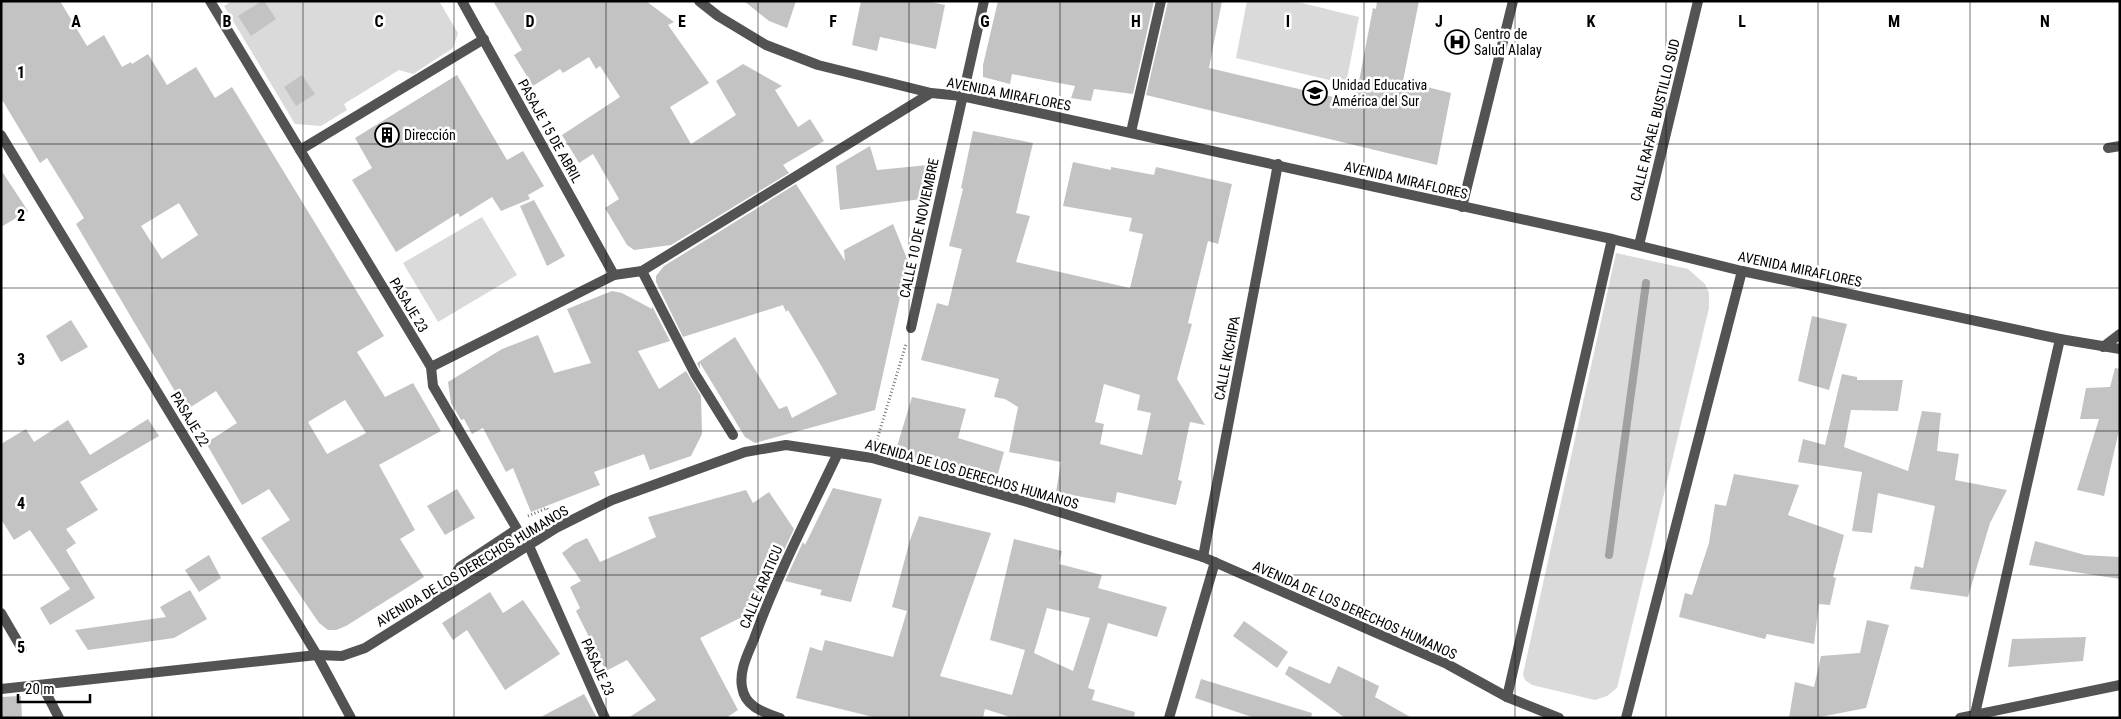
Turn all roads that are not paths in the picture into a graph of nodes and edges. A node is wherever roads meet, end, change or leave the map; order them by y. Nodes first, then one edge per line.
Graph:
1 (210, 1) edge
2 (462, 1) edge
3 (699, 1) edge
4 (984, 1) edge
5 (1161, 1) edge
6 (1513, 1) edge
7 (1698, 1) edge
8 (484, 39) junction
9 (931, 93) junction
10 (962, 96) junction
11 (1131, 132) junction
12 (1, 135) edge
13 (2120, 146) edge
14 (2108, 148) dead end
15 (300, 150) junction
16 (1278, 164) junction
17 (1462, 207) junction
18 (1612, 239) junction
19 (1639, 246) junction
20 (642, 271) junction
21 (1742, 271) junction
22 (614, 275) junction
23 (911, 328) road end
24 (2120, 334) edge
25 (2060, 339) junction
26 (2104, 347) junction
27 (2120, 349) edge
28 (431, 367) junction
29 (733, 435) dead end
30 (838, 453) junction
31 (529, 546) junction
32 (1203, 558) junction
33 (1215, 562) junction
34 (435, 604) junction
35 (1, 613) edge
36 (22, 649) dead end
37 (317, 655) junction
38 (42, 685) junction
39 (2120, 685) edge
40 (1, 689) edge
41 (1507, 697) junction
42 (1975, 714) junction
43 (59, 718) edge
44 (351, 718) edge
45 (606, 718) edge
46 (780, 718) edge
47 (1170, 718) edge
48 (1559, 718) edge
49 (1626, 718) edge
50 (1960, 718) edge

1 - 15 street, PASAJE 23
2 - 8 street, PASAJE 15 DE ABRIL
3 - 9 street, AVENIDA MIRAFLORES
4 - 10 street, CALLE 10 DE NOVIEMBRE
5 - 11 street
6 - 17 street
7 - 19 street, CALLE RAFAEL BUSTILLO SUD
8 - 15 street
8 - 22 street, PASAJE 15 DE ABRIL
9 - 10 street, AVENIDA MIRAFLORES
9 - 20 street
10 - 11 street, AVENIDA MIRAFLORES
10 - 23 street, CALLE 10 DE NOVIEMBRE
11 - 16 street, AVENIDA MIRAFLORES
12 - 37 street, PASAJE 22
13 - 14 street
15 - 28 street, PASAJE 23
16 - 17 street, AVENIDA MIRAFLORES
16 - 32 street, CALLE IKCHIPA
17 - 18 street, AVENIDA MIRAFLORES
18 - 19 street, AVENIDA MIRAFLORES
18 - 41 street
19 - 21 street, AVENIDA MIRAFLORES
20 - 22 street
20 - 29 street
21 - 25 street, AVENIDA MIRAFLORES
21 - 49 street
22 - 28 street
24 - 26 street
25 - 26 street, AVENIDA MIRAFLORES
25 - 42 street
26 - 27 street, AVENIDA MIRAFLORES
28 - 34 street, PASAJE 23
30 - 31 street, AVENIDA DE LOS DERECHOS HUMANOS
30 - 32 street, AVENIDA DE LOS DERECHOS HUMANOS
30 - 46 street, CALLE ARATICU
31 - 34 street, AVENIDA DE LOS DERECHOS HUMANOS
31 - 45 street, PASAJE 23
32 - 33 street, AVENIDA DE LOS DERECHOS HUMANOS
33 - 41 street, AVENIDA DE LOS DERECHOS HUMANOS
33 - 47 street
34 - 37 street, AVENIDA DE LOS DERECHOS HUMANOS
35 - 36 street
37 - 38 street, AVENIDA DE LOS DERECHOS HUMANOS
37 - 44 street, PASAJE 22
38 - 40 street, AVENIDA DE LOS DERECHOS HUMANOS
38 - 43 street
39 - 42 street
41 - 48 street, AVENIDA DE LOS DERECHOS HUMANOS
42 - 50 street

